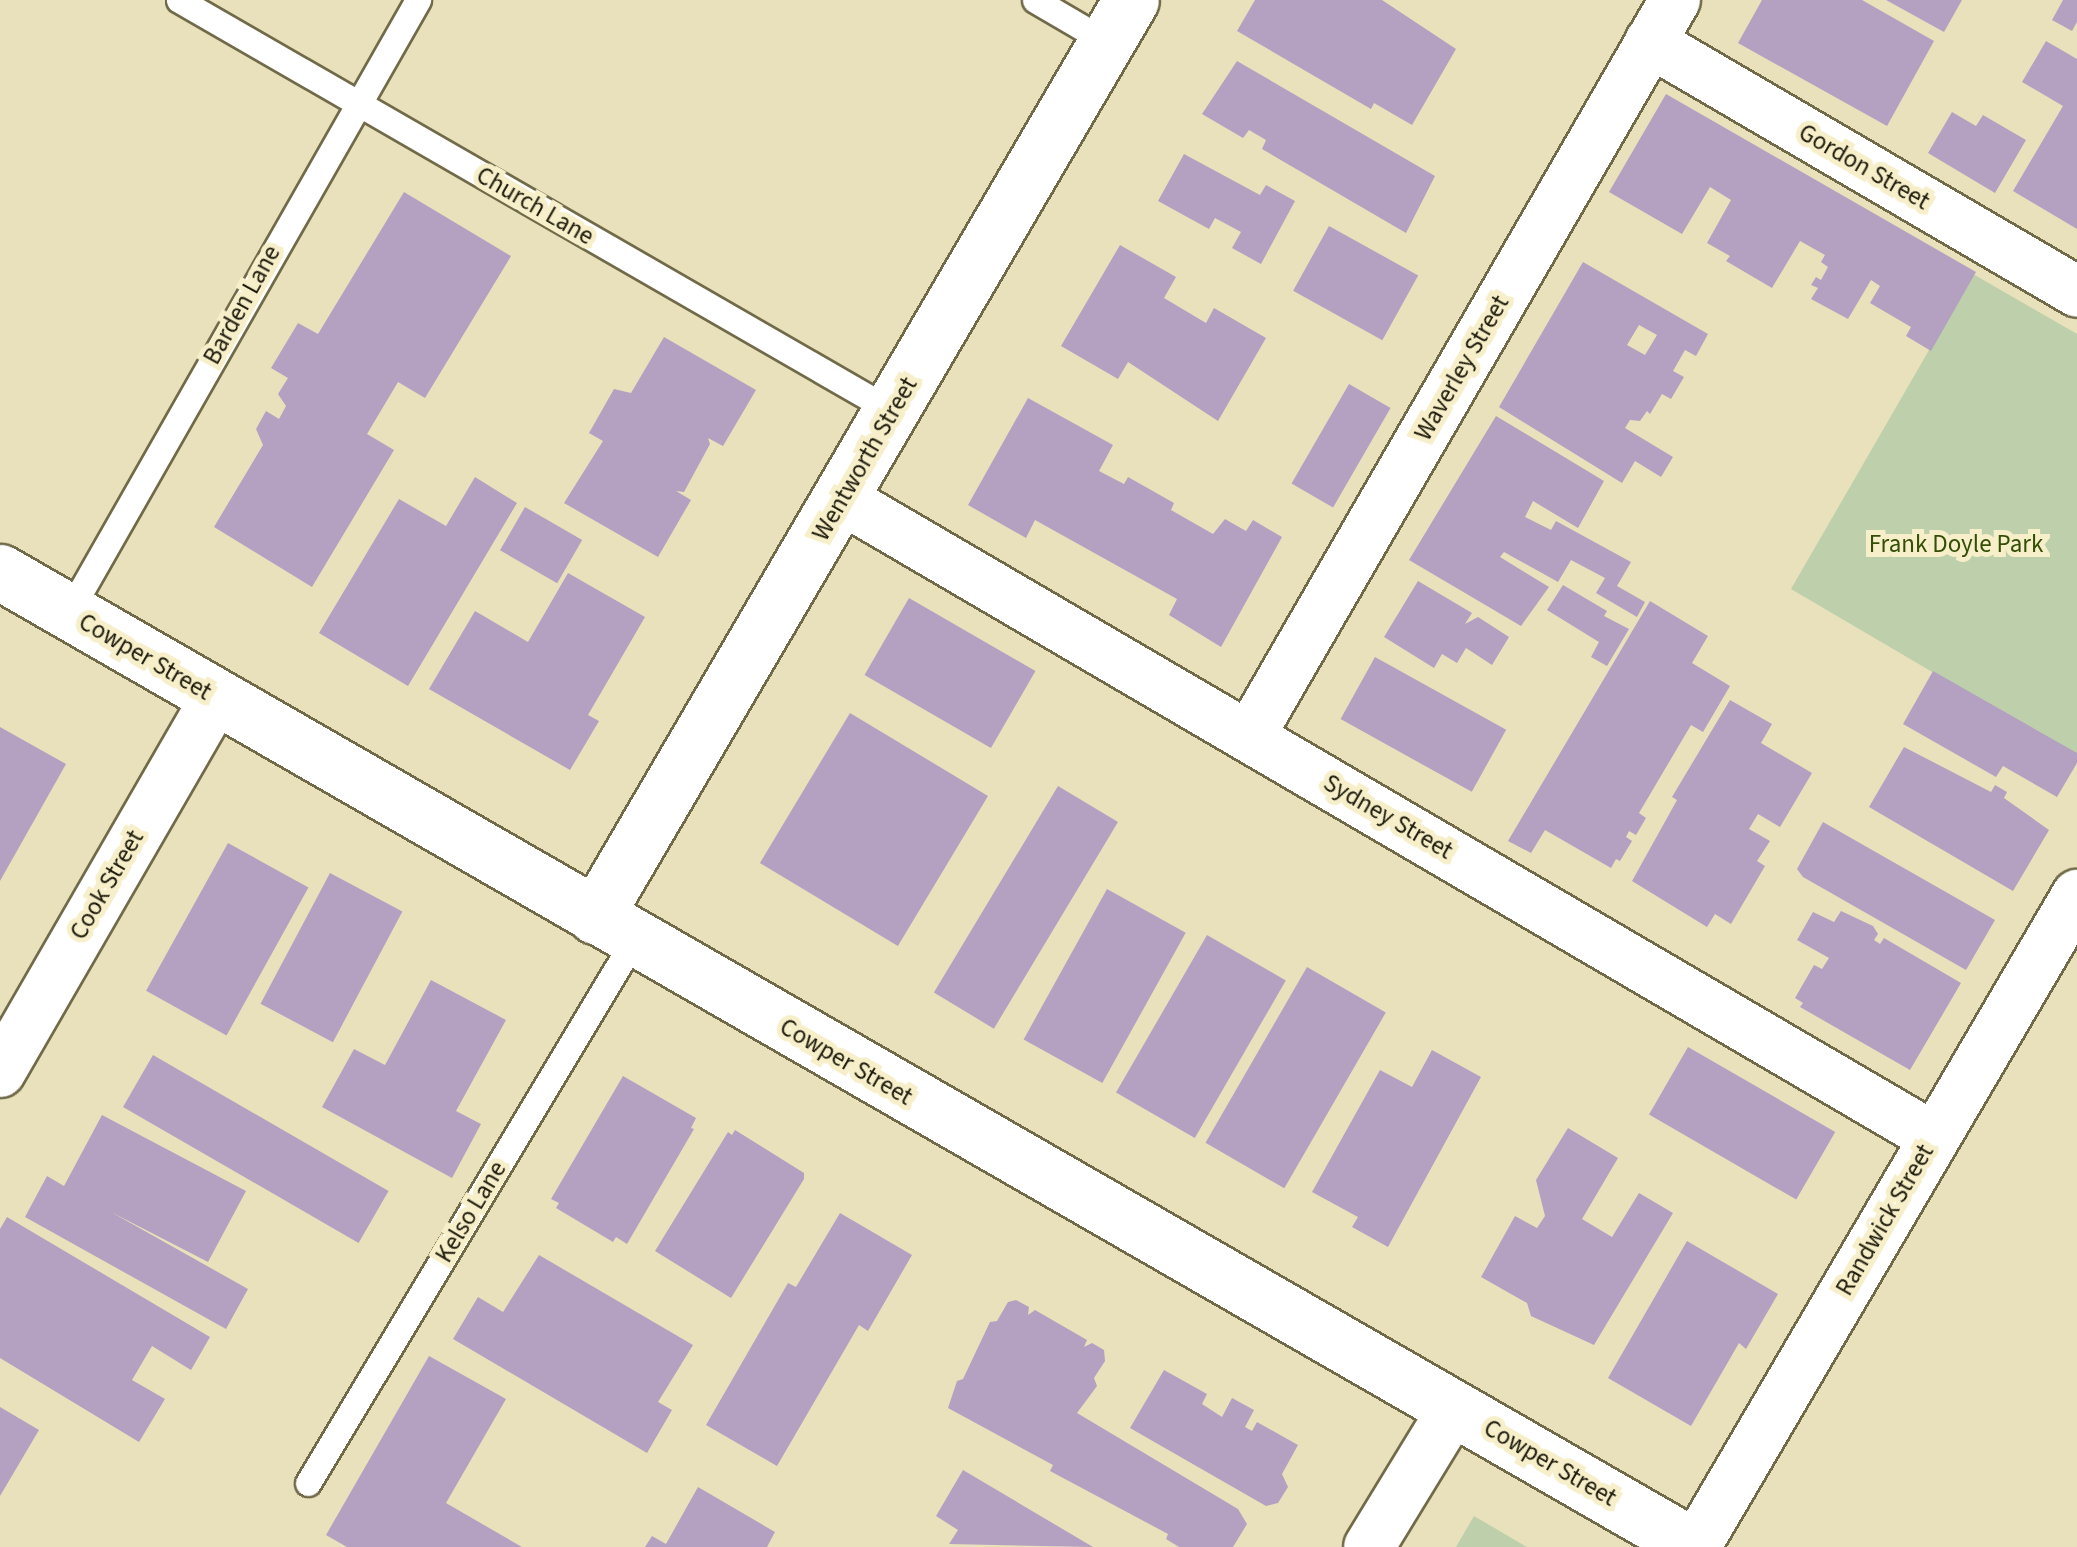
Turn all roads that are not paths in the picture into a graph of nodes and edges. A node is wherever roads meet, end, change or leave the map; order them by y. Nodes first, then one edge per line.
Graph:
1 (179, 0) edge
2 (418, 0) edge
3 (1035, 0) edge
4 (1675, 0) edge
5 (1119, 21) edge
6 (1650, 42) junction
7 (356, 103) junction
8 (2077, 292) edge
9 (892, 411) junction
10 (842, 499) junction
11 (0, 572) edge
12 (68, 612) junction
13 (215, 698) junction
14 (1250, 735) junction
15 (2077, 894) edge
16 (615, 928) junction
17 (0, 1072) edge
18 (1932, 1137) junction
19 (1454, 1408) junction
20 (308, 1483) dead end
21 (1369, 1547) edge
22 (1695, 1547) edge

1 - 7 lane, Church Lane
2 - 7 lane, Barden Lane
3 - 5 lane
4 - 6 street, Waverley Street
5 - 9 main road, Wentworth Street
6 - 8 street, Gordon Street
6 - 14 street, Waverley Street
7 - 9 lane, Church Lane
7 - 12 lane, Barden Lane
9 - 10 main road, Wentworth Street
10 - 14 street, Sydney Street
10 - 16 main road, Wentworth Street
11 - 12 main road, Cowper Street
12 - 13 main road, Cowper Street
13 - 16 main road, Cowper Street
13 - 17 street, Cook Street
14 - 18 street, Sydney Street
15 - 18 street, Randwick Street
16 - 19 main road, Cowper Street
16 - 20 lane, Kelso Lane
18 - 22 street, Randwick Street
19 - 21 street
19 - 22 main road, Cowper Street

